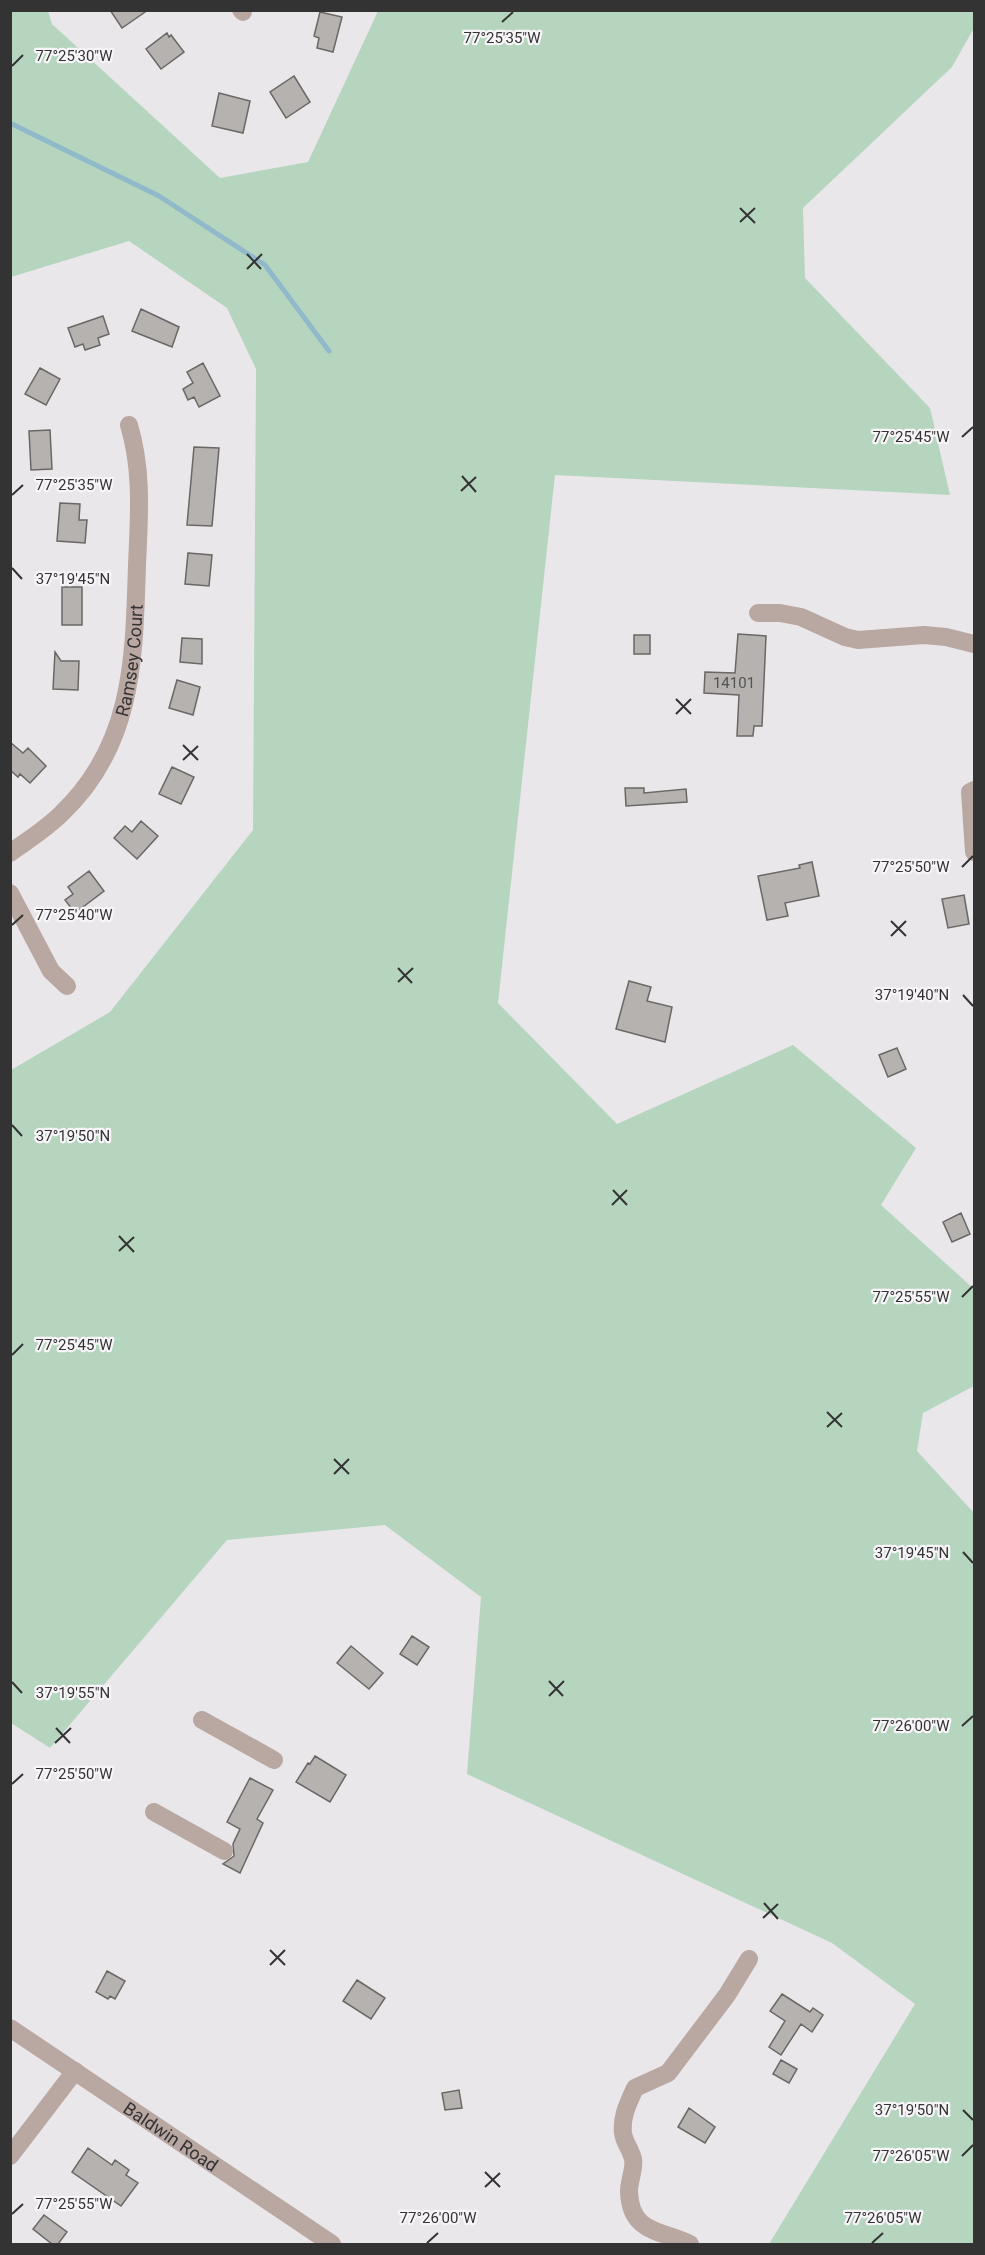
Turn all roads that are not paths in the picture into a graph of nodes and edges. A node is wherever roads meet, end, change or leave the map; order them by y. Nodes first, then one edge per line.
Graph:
1 (129, 425) dead end
2 (758, 613) dead end
3 (975, 645) edge
4 (975, 790) edge
5 (10, 852) edge
6 (975, 852) edge
7 (10, 893) edge
8 (67, 986) dead end
9 (201, 1720) dead end
10 (274, 1760) dead end
11 (154, 1812) dead end
12 (224, 1851) dead end
13 (749, 1959) dead end
14 (10, 2028) edge
15 (75, 2071) junction
16 (10, 2156) edge
17 (332, 2244) edge
18 (690, 2244) edge

1 - 5 street, Ramsey Court
2 - 3 street
4 - 6 street
7 - 8 street
9 - 10 street
11 - 12 street
13 - 18 street
14 - 15 street, Baldwin Road
15 - 16 street
15 - 17 street, Baldwin Road

